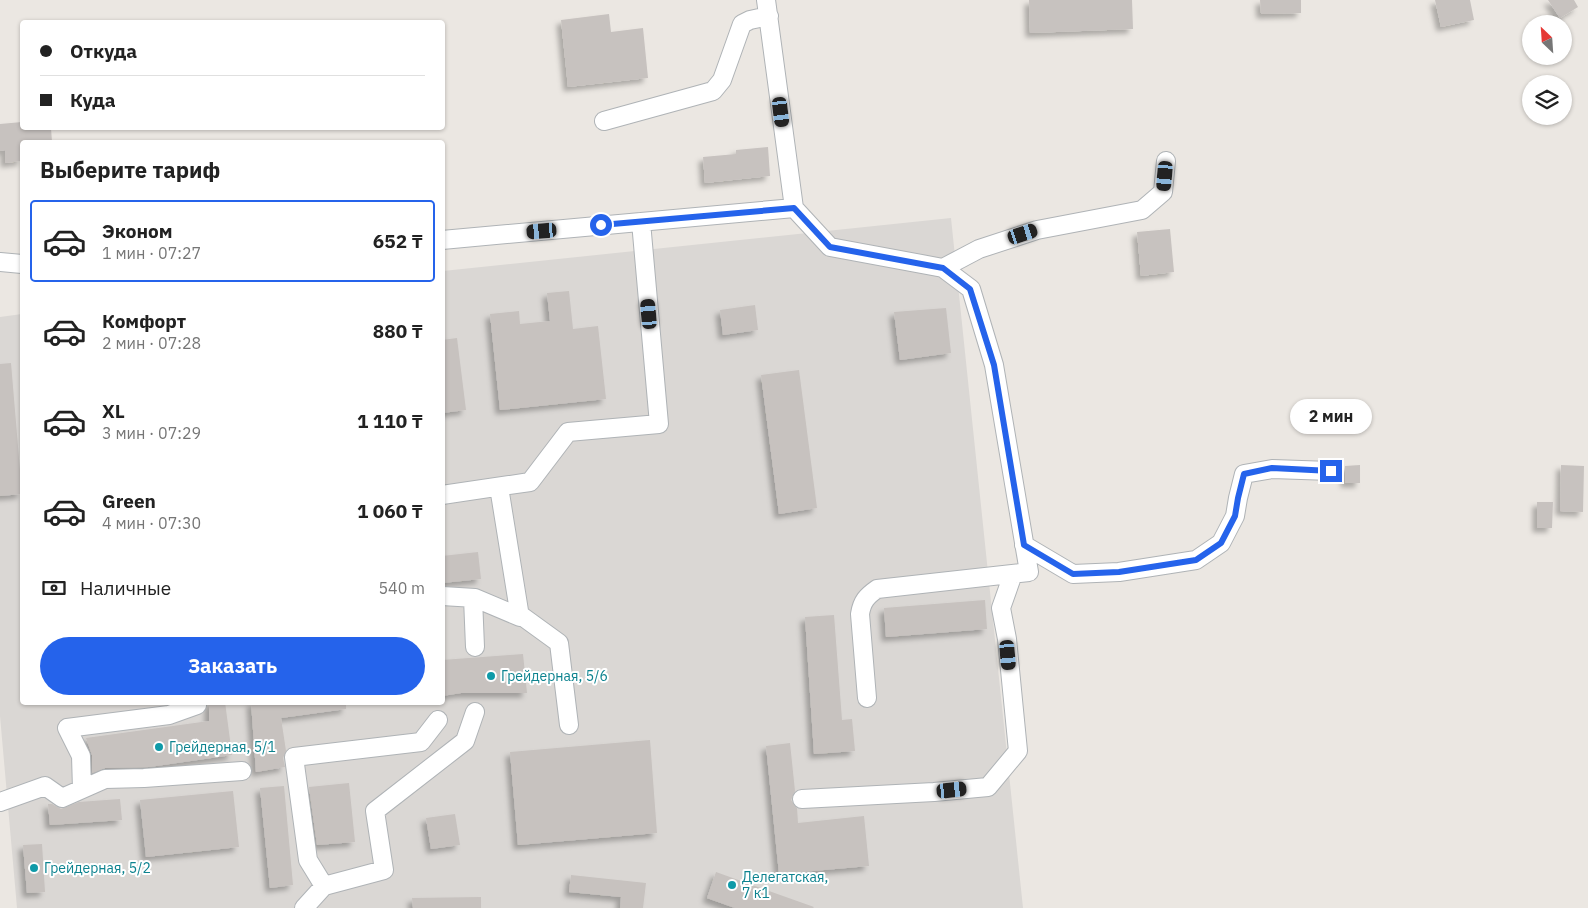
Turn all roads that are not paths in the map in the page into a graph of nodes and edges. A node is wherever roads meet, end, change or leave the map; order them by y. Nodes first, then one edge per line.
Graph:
1 (768, 8) edge
2 (604, 121) dead end
3 (1166, 161) dead end
4 (794, 208) junction
5 (640, 222) junction
6 (445, 240) edge
7 (0, 262) edge
8 (20, 264) edge
9 (943, 268) junction
10 (1331, 471) dead end
11 (499, 487) junction
12 (445, 495) edge
13 (1024, 545) junction
14 (1013, 574) junction
15 (445, 596) edge
16 (473, 598) junction
17 (519, 614) junction
18 (475, 647) dead end
19 (867, 698) dead end
20 (197, 705) dead end
21 (475, 712) dead end
22 (438, 720) dead end
23 (569, 725) dead end
24 (242, 771) dead end
25 (82, 789) junction
26 (802, 800) dead end
27 (0, 802) edge
28 (324, 886) junction
29 (304, 908) edge

1 - 2 lane
1 - 4 lane
3 - 9 lane
4 - 5 lane
4 - 9 lane
5 - 6 lane
5 - 11 lane
7 - 8 lane
9 - 13 lane
10 - 13 lane
11 - 12 lane
11 - 17 lane
13 - 14 lane
14 - 19 lane
14 - 26 lane
15 - 16 lane
16 - 17 lane
16 - 18 lane
17 - 23 lane
20 - 25 lane
21 - 28 lane
22 - 28 lane
24 - 25 lane
25 - 27 lane
28 - 29 lane

